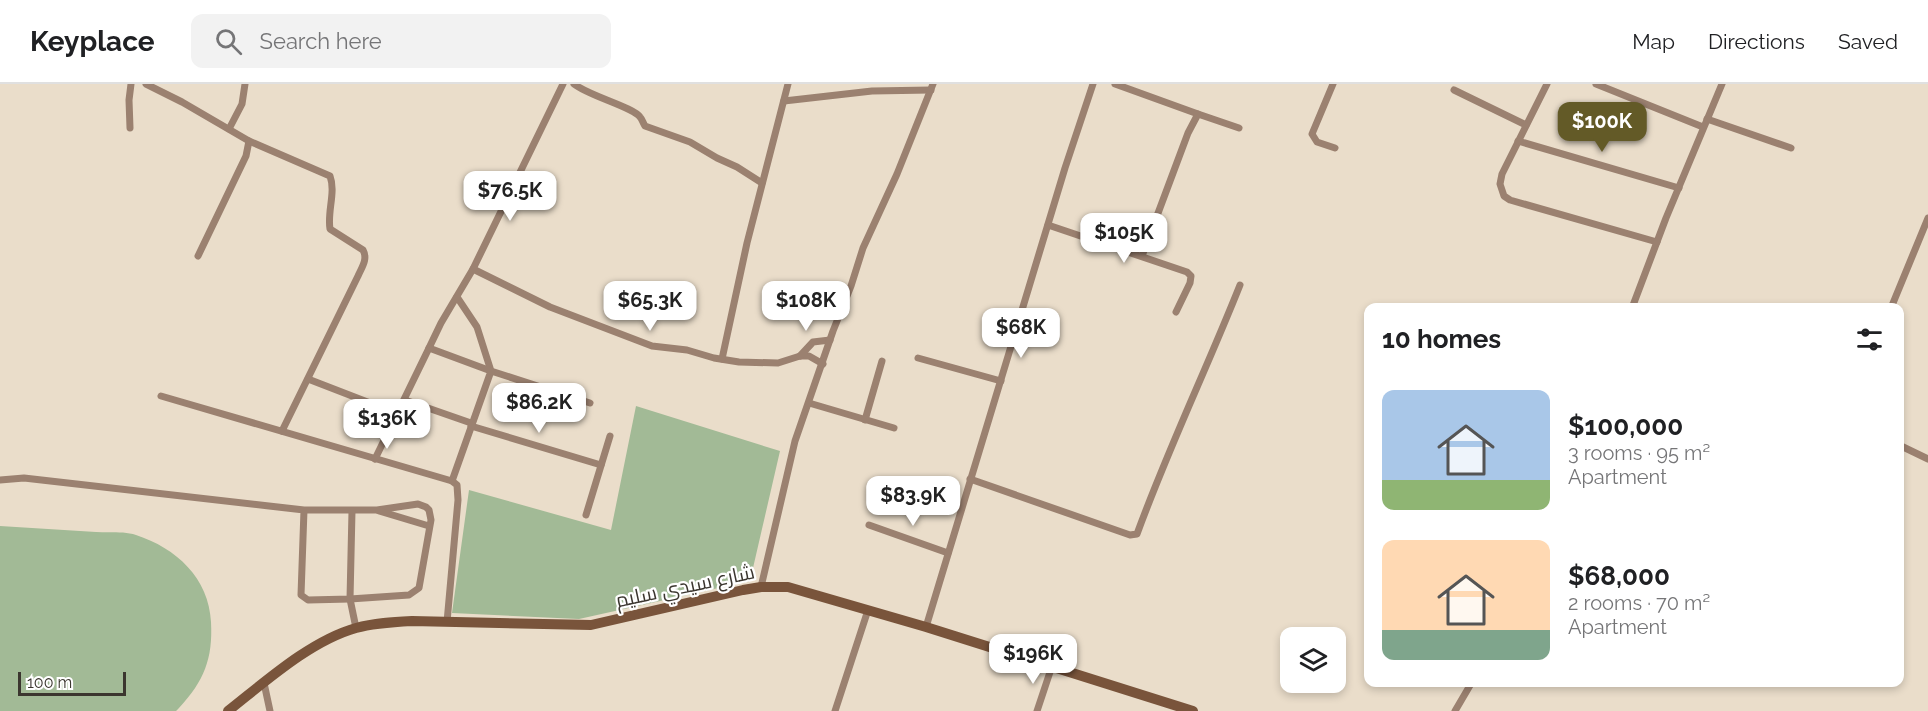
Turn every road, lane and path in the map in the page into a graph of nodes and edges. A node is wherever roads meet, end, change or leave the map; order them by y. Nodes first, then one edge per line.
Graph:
1 (131, 84) edge
2 (146, 84) edge
3 (245, 84) edge
4 (563, 84) edge
5 (574, 84) edge
6 (788, 84) edge
7 (1093, 84) edge
8 (1115, 84) edge
9 (1333, 84) edge
10 (1547, 84) edge
11 (1596, 84) edge
12 (1722, 84) edge
13 (932, 87) edge
14 (1454, 90) dead end
15 (784, 101) junction
16 (1198, 114) junction
17 (1707, 119) junction
18 (1527, 125) junction
19 (1703, 127) junction
20 (130, 128) dead end
21 (1239, 128) dead end
22 (229, 129) junction
23 (249, 141) junction
24 (1518, 141) junction
25 (1335, 148) dead end
26 (1791, 148) dead end
27 (762, 183) junction
28 (1679, 188) junction
29 (1928, 218) edge
30 (1048, 225) junction
31 (1657, 242) junction
32 (198, 256) dead end
33 (1142, 256) junction
34 (473, 269) junction
35 (1240, 285) dead end
36 (457, 297) junction
37 (1634, 303) edge
38 (1893, 303) edge
39 (1176, 312) dead end
40 (830, 340) junction
41 (429, 348) junction
42 (800, 356) junction
43 (918, 358) dead end
44 (722, 359) junction
45 (882, 361) dead end
46 (823, 364) junction
47 (491, 371) junction
48 (308, 379) junction
49 (1001, 381) junction
50 (161, 396) dead end
51 (405, 400) junction
52 (809, 402) junction
53 (590, 403) dead end
54 (396, 413) junction
55 (865, 420) junction
56 (471, 425) junction
57 (894, 428) dead end
58 (282, 430) junction
59 (610, 436) dead end
60 (1904, 447) edge
61 (375, 459) junction
62 (1928, 459) edge
63 (601, 465) junction
64 (970, 479) junction
65 (0, 480) edge
66 (452, 482) junction
67 (303, 510) junction
68 (377, 510) junction
69 (352, 511) junction
70 (586, 516) dead end
71 (869, 525) dead end
72 (429, 526) junction
73 (948, 553) junction
74 (761, 587) junction
75 (350, 599) junction
76 (868, 610) junction
77 (447, 622) junction
78 (926, 627) junction
79 (356, 628) junction
80 (1052, 666) junction
81 (264, 683) junction
82 (1469, 687) edge
83 (228, 711) edge
84 (270, 711) edge
85 (835, 711) edge
86 (1037, 711) edge
87 (1193, 711) edge
88 (1455, 711) edge

1 - 20 street
2 - 22 street
3 - 22 street
4 - 34 street
5 - 27 street
6 - 15 street
7 - 30 street
8 - 16 street
9 - 25 street
10 - 18 street
11 - 19 street
12 - 17 street
13 - 15 street
13 - 40 street
14 - 18 street
15 - 27 street
16 - 21 street
16 - 33 street
17 - 19 street
17 - 26 street
18 - 24 street
19 - 28 street
22 - 23 street
23 - 32 street
23 - 48 street
24 - 28 street
24 - 31 street
27 - 44 street
28 - 31 street
29 - 38 street
30 - 33 street
30 - 49 street
31 - 37 street
33 - 39 street
34 - 36 street
34 - 44 street
35 - 64 street
36 - 41 street
36 - 47 street
40 - 42 street
40 - 46 street
41 - 47 street
41 - 51 street
42 - 44 street
42 - 46 street
43 - 49 street
45 - 55 street
46 - 52 street
47 - 53 street
47 - 56 street
48 - 54 street
48 - 58 street
49 - 64 street
50 - 58 street
51 - 54 street
51 - 56 street
52 - 55 street
52 - 74 street
54 - 61 street
55 - 57 street
56 - 63 street
56 - 66 street
58 - 61 street
59 - 63 street
60 - 62 street
61 - 66 street
63 - 70 street
64 - 73 street
65 - 67 street
66 - 77 street
67 - 69 street
67 - 75 street
68 - 69 street
68 - 72 street
68 - 72 street
69 - 75 street
71 - 73 street
72 - 75 street
73 - 78 street
74 - 76 main road, شارع سيدي سليم
74 - 77 main road, شارع سيدي سليم
75 - 79 street
76 - 78 main road, شارع سيدي سليم
76 - 85 street
77 - 79 main road, شارع سيدي سليم
78 - 80 main road, شارع سيدي سليم
79 - 81 main road, شارع سيدي سليم
80 - 86 street
80 - 87 main road, شارع سيدي سليم
81 - 83 main road, شارع سيدي سليم
81 - 84 street
82 - 88 street

